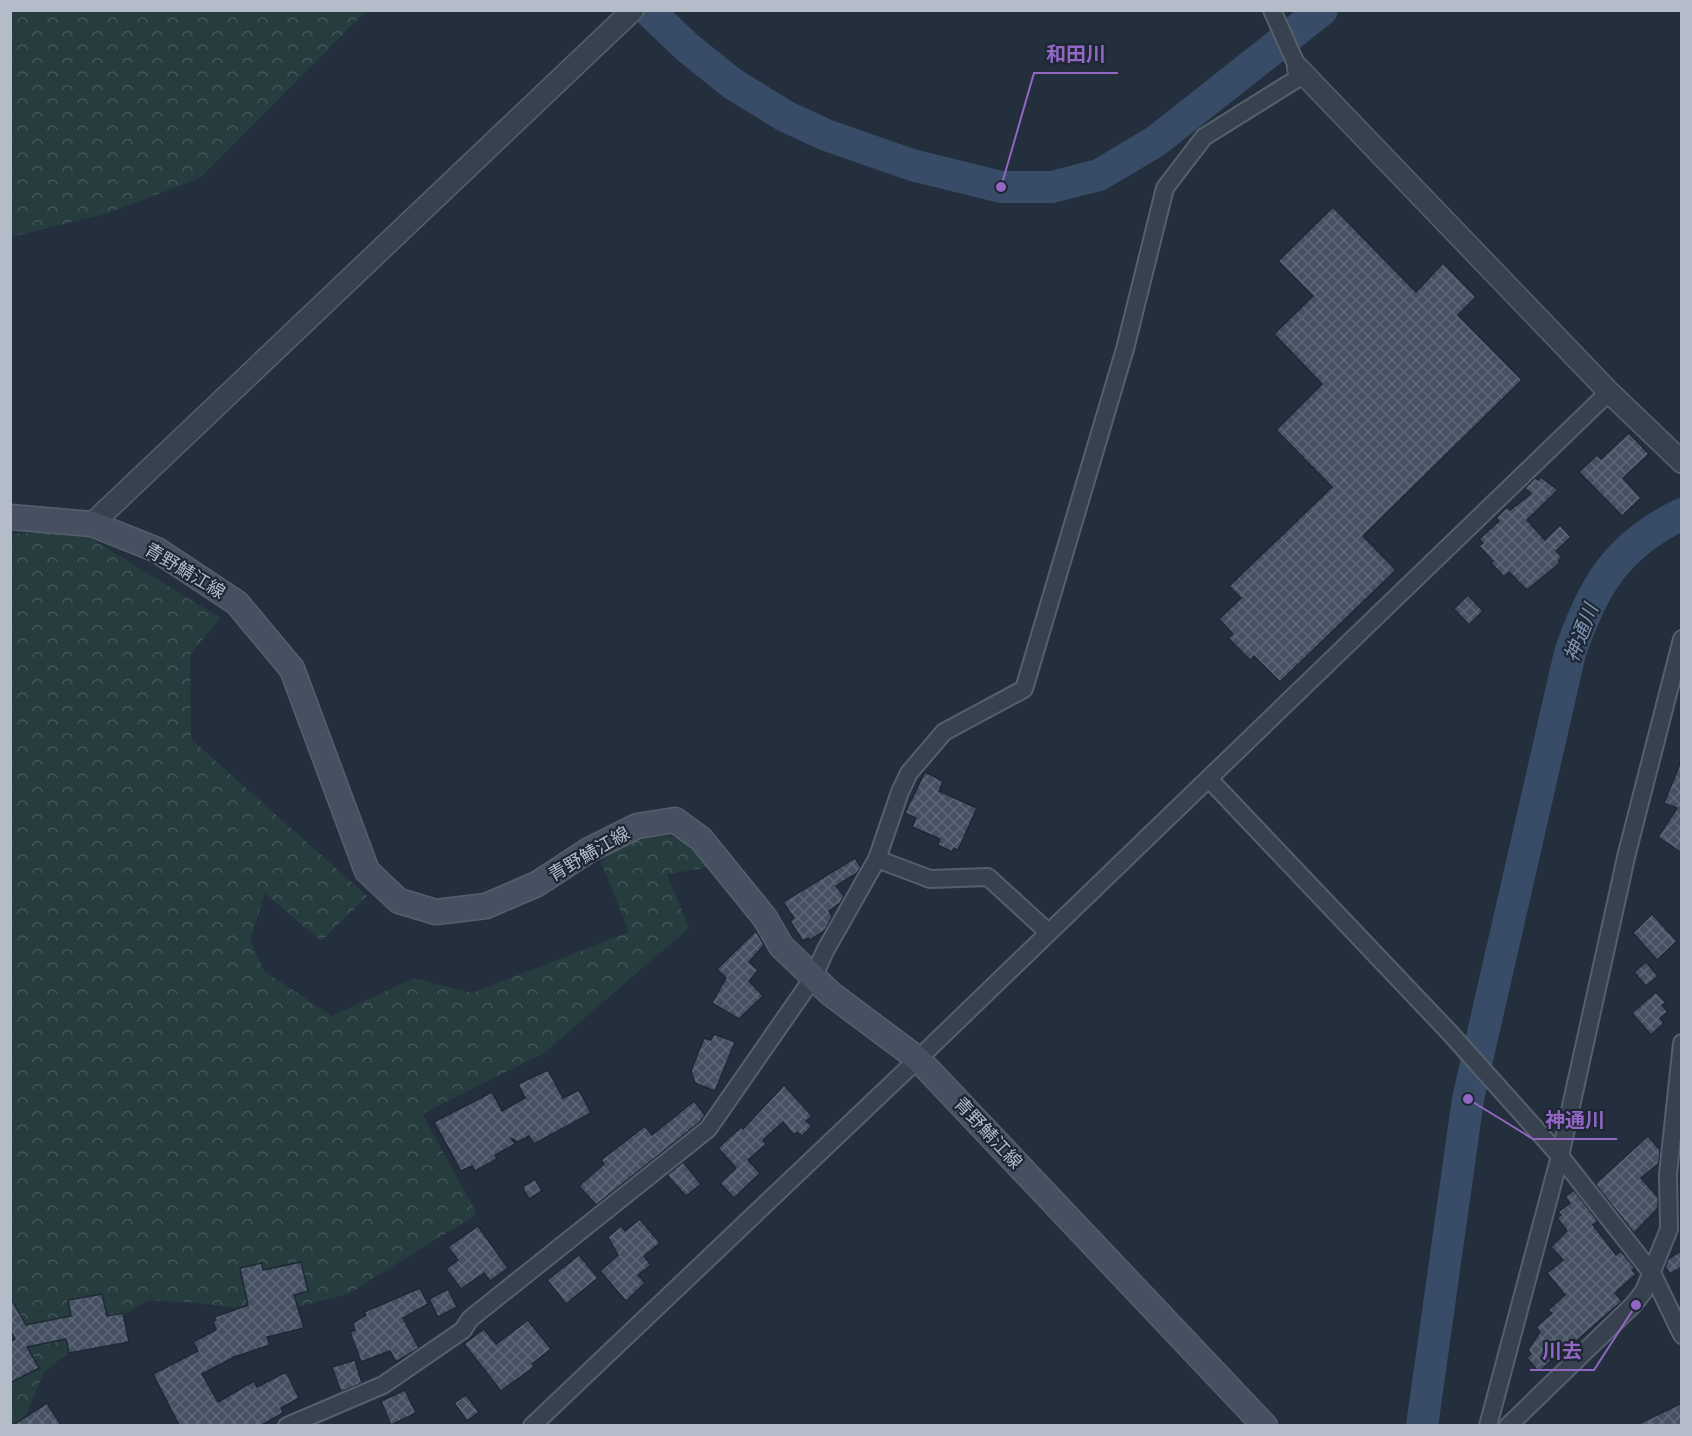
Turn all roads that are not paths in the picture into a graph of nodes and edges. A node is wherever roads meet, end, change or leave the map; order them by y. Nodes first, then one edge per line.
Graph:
1 (1272, 10) edge
2 (626, 17) edge
3 (1301, 71) junction
4 (1609, 392) junction
5 (1682, 462) edge
6 (10, 518) edge
7 (92, 524) junction
8 (1682, 639) edge
9 (1209, 779) junction
10 (874, 816) dead end
11 (887, 828) junction
12 (878, 859) junction
13 (1048, 932) junction
14 (813, 978) junction
15 (1682, 1042) edge
16 (918, 1059) junction
17 (1677, 1135) edge
18 (1560, 1156) junction
19 (1652, 1273) junction
20 (1682, 1335) edge
21 (286, 1425) edge
22 (532, 1425) edge
23 (1265, 1425) edge
24 (1488, 1425) edge
25 (1508, 1425) edge

1 - 3 street
2 - 7 street
3 - 4 street
3 - 11 street
4 - 5 street
4 - 9 street
6 - 7 main road, 青野鯖江線
7 - 14 main road, 青野鯖江線
8 - 18 street
9 - 13 street
9 - 18 street
10 - 11 street
11 - 12 street
12 - 13 street
12 - 14 street
13 - 16 street
14 - 16 main road, 青野鯖江線
14 - 21 street
15 - 17 street
16 - 22 street
16 - 23 main road, 青野鯖江線
17 - 19 street
18 - 19 street
18 - 24 street
19 - 20 street
19 - 25 street

